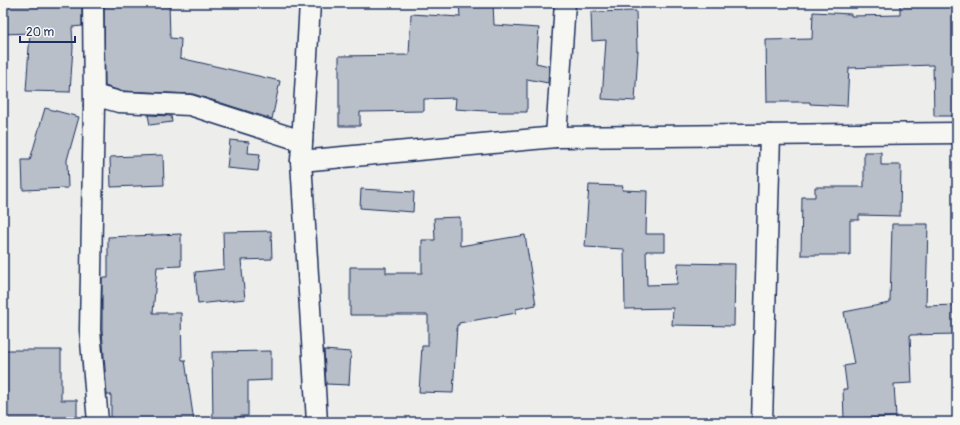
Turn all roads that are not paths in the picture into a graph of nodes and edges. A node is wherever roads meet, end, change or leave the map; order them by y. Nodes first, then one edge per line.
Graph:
1 (93, 3) edge
2 (310, 3) edge
3 (565, 3) edge
4 (94, 105) junction
5 (957, 133) edge
6 (770, 135) junction
7 (556, 137) junction
8 (302, 141) junction
9 (301, 161) junction
10 (98, 422) edge
11 (317, 422) edge
12 (762, 422) edge

1 - 4 street
2 - 8 street
3 - 7 street
4 - 8 street
4 - 10 street
5 - 6 street
6 - 7 street
6 - 12 street
7 - 9 street
8 - 9 street
9 - 11 street

